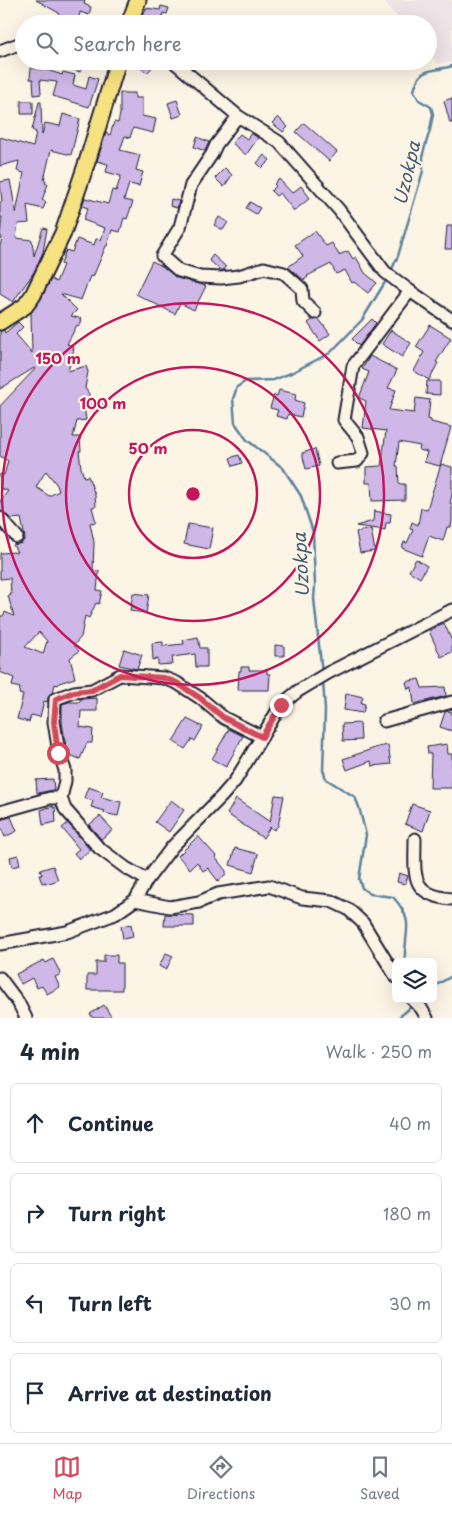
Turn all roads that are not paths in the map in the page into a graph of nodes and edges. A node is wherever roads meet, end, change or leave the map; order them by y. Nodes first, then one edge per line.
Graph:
1 (138, 0) edge
2 (132, 15) edge
3 (15, 45) edge
4 (0, 51) edge
5 (115, 70) edge
6 (184, 70) edge
7 (238, 116) junction
8 (410, 291) junction
9 (315, 313) dead end
10 (452, 320) edge
11 (0, 322) edge
12 (337, 463) dead end
13 (0, 518) edge
14 (17, 537) dead end
15 (452, 610) edge
16 (452, 702) edge
17 (384, 721) dead end
18 (262, 737) junction
19 (61, 798) junction
20 (0, 812) edge
21 (416, 839) dead end
22 (147, 880) junction
23 (452, 899) edge
24 (135, 900) junction
25 (0, 944) edge
26 (392, 970) edge
27 (0, 978) edge
28 (416, 1003) edge
29 (26, 1018) edge
30 (427, 1018) edge

1 - 2 main road
3 - 4 street
5 - 11 main road
6 - 7 street
7 - 8 street
7 - 9 street
8 - 10 street
8 - 12 street
13 - 14 street
15 - 18 street
16 - 17 street
18 - 19 street
18 - 22 street
19 - 20 street
19 - 22 street
21 - 23 street
22 - 24 street
24 - 25 street
24 - 26 street
27 - 29 street
28 - 30 street

